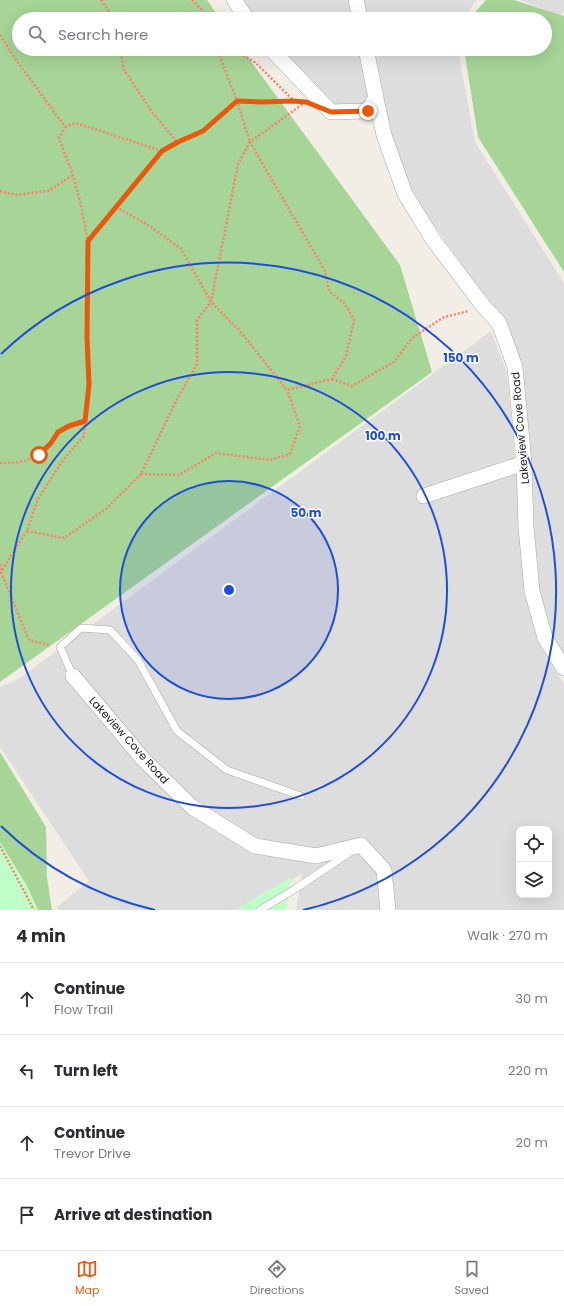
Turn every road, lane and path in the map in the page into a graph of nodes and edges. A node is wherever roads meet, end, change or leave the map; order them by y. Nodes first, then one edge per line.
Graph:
1 (101, 0) edge
2 (192, 0) edge
3 (234, 0) edge
4 (356, 0) edge
5 (110, 12) edge
6 (203, 12) edge
7 (242, 12) edge
8 (359, 12) edge
9 (0, 35) edge
10 (12, 53) edge
11 (14, 56) edge
12 (121, 56) edge
13 (220, 56) edge
14 (244, 56) edge
15 (278, 56) edge
16 (367, 56) edge
17 (376, 98) junction
18 (237, 101) junction
19 (293, 101) junction
20 (65, 127) junction
21 (178, 142) junction
22 (250, 142) junction
23 (162, 151) junction
24 (73, 175) junction
25 (0, 191) edge
26 (116, 207) junction
27 (88, 241) junction
28 (211, 302) junction
29 (484, 307) junction
30 (332, 380) junction
31 (287, 390) junction
32 (85, 421) junction
33 (0, 462) edge
34 (524, 463) junction
35 (141, 474) junction
36 (424, 496) dead end
37 (27, 531) junction
38 (0, 564) edge
39 (1, 572) edge
40 (60, 647) junction
41 (564, 668) edge
42 (73, 676) joint
43 (300, 796) dead end
44 (361, 845) junction
45 (0, 846) edge
46 (34, 910) edge
47 (260, 910) edge
48 (388, 910) edge

1 - 5 path
2 - 6 path
3 - 7 street
4 - 8 street
9 - 10 path
11 - 20 path
12 - 21 path
13 - 18 path
14 - 19 path
15 - 17 street
16 - 17 street, Lakeview Cove Road
17 - 29 street, Lakeview Cove Road
18 - 19 path
18 - 21 path
18 - 22 path
19 - 22 path
20 - 23 path
20 - 24 path
21 - 23 path
22 - 28 path
22 - 30 path
23 - 26 path
24 - 25 path
24 - 27 path
26 - 27 path
26 - 28 path
27 - 32 path
28 - 31 path
28 - 35 path
29 - 30 path
29 - 34 street, Lakeview Cove Road
30 - 31 path
31 - 35 path
32 - 33 path
32 - 37 path
34 - 36 street
34 - 41 street, Lakeview Cove Road
35 - 37 path
37 - 39 path
38 - 39 path
39 - 40 path
40 - 42 lane
40 - 43 lane
42 - 44 street, Lakeview Cove Road
44 - 47 lane
44 - 48 street
45 - 46 path

